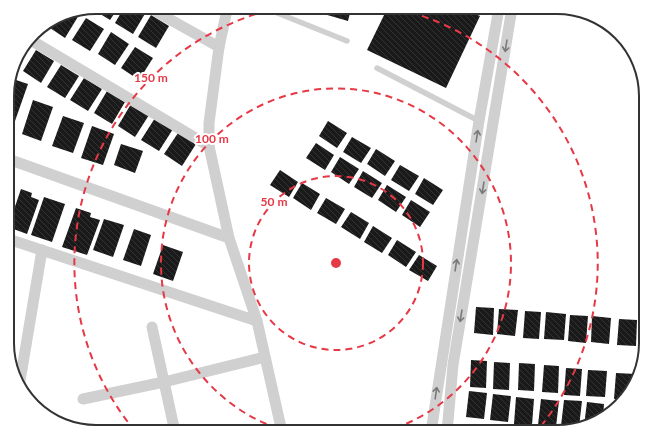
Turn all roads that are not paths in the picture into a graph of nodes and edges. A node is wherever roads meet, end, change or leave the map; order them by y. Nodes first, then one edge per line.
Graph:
1 (160, 14) edge
2 (226, 14) edge
3 (280, 14) edge
4 (498, 14) edge
5 (511, 14) edge
6 (347, 41) dead end
7 (34, 42) edge
8 (219, 47) junction
9 (377, 68) dead end
10 (479, 121) junction
11 (209, 146) junction
12 (14, 161) edge
13 (229, 238) junction
14 (14, 241) edge
15 (42, 250) junction
16 (256, 321) junction
17 (152, 327) dead end
18 (265, 357) junction
19 (441, 364) junction
20 (453, 365) junction
21 (21, 376) edge
22 (164, 382) junction
23 (83, 399) dead end
24 (173, 425) edge
25 (280, 425) edge
26 (432, 425) edge
27 (448, 425) edge

1 - 8 street
2 - 8 street
3 - 6 lane
4 - 10 street
5 -> 20 street
7 - 11 street
8 - 11 street
9 - 10 lane
19 -> 10 street
11 - 13 street
12 - 13 street
13 - 16 street
14 - 15 street
15 - 16 street
15 - 21 street
16 - 18 street
17 - 22 street
18 - 22 street
18 - 25 street
19 - 20 street
26 -> 19 street
20 - 27 street
22 - 23 street
22 - 24 street

